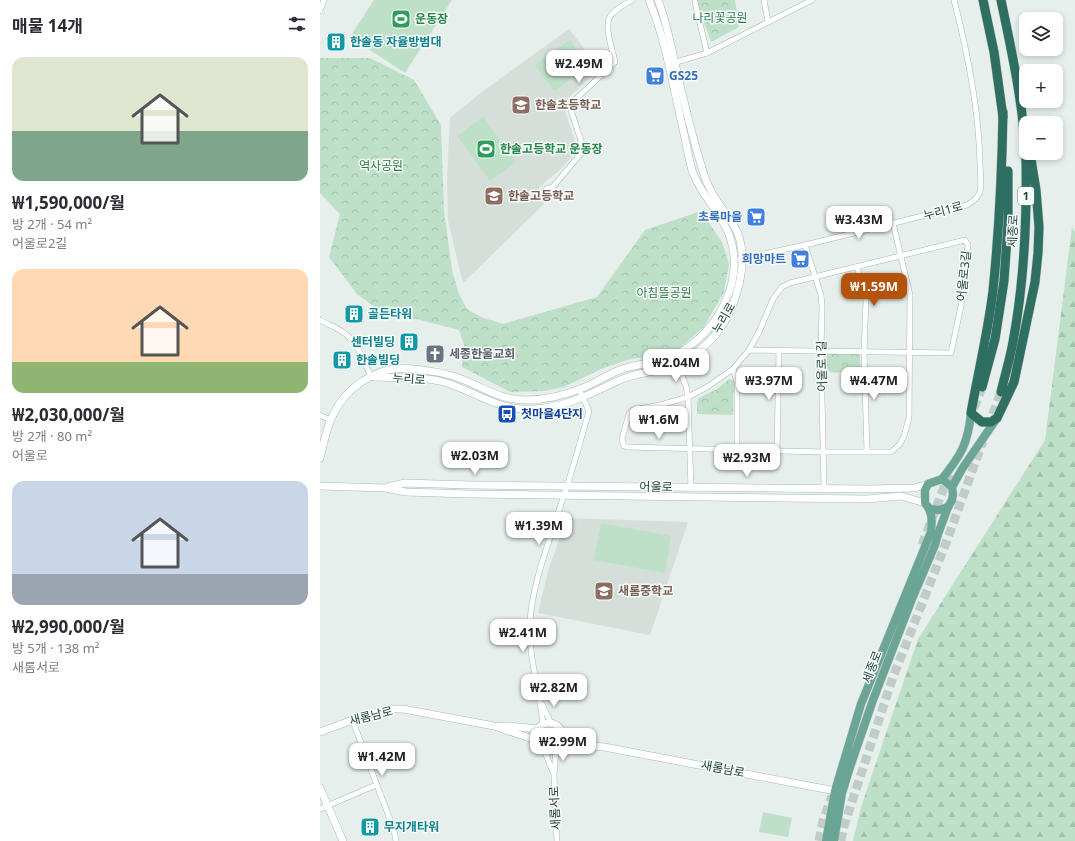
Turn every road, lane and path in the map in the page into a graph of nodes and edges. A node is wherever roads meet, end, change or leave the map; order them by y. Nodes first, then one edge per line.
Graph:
1 (324, 0) edge
2 (632, 0) edge
3 (648, 0) edge
4 (658, 0) edge
5 (764, 0) edge
6 (812, 0) edge
7 (954, 0) edge
8 (983, 0) edge
9 (1001, 0) edge
10 (695, 2) dead end
11 (320, 11) edge
12 (768, 22) junction
13 (707, 53) junction
14 (671, 63) junction
15 (1021, 110) junction
16 (1003, 112) junction
17 (1022, 116) edge
18 (1031, 160) edge
19 (551, 189) dead end
20 (893, 224) junction
21 (805, 245) junction
22 (901, 255) junction
23 (743, 259) junction
24 (735, 260) junction
25 (857, 267) junction
26 (815, 277) junction
27 (320, 320) edge
28 (749, 350) junction
29 (779, 351) junction
30 (821, 351) junction
31 (864, 352) junction
32 (909, 352) junction
33 (677, 364) junction
34 (733, 369) junction
35 (371, 377) junction
36 (982, 387) tunnel mouth
37 (579, 389) junction
38 (1001, 392) tunnel mouth
39 (584, 397) junction
40 (688, 397) junction
41 (970, 413) junction
42 (320, 415) edge
43 (997, 418) junction
44 (330, 420) junction
45 (691, 449) junction
46 (738, 450) junction
47 (776, 451) junction
48 (867, 451) junction
49 (823, 452) junction
50 (320, 458) edge
51 (942, 479) junction
52 (928, 484) junction
53 (320, 486) edge
54 (567, 486) junction
55 (952, 487) junction
56 (385, 488) junction
57 (691, 488) junction
58 (824, 488) junction
59 (564, 496) junction
60 (928, 506) junction
61 (948, 507) junction
62 (541, 701) junction
63 (352, 720) junction
64 (551, 723) junction
65 (494, 726) junction
66 (540, 727) junction
67 (320, 732) edge
68 (563, 734) junction
69 (536, 740) junction
70 (561, 743) junction
71 (604, 747) junction
72 (556, 749) junction
73 (544, 750) junction
74 (554, 775) junction
75 (376, 785) junction
76 (320, 788) edge
77 (838, 792) junction
78 (327, 806) junction
79 (320, 809) edge
80 (343, 841) edge
81 (396, 841) edge
82 (557, 841) edge
83 (826, 841) edge
84 (834, 841) edge

1 - 11 street
2 - 19 street
3 - 14 street, 누리로
4 - 14 street, 누리로
5 - 12 street
6 - 12 street
7 - 20 street, 누리1로
8 - 16 highway, 세종로 / 1
9 - 15 highway, 세종로 / 1
10 - 13 street
12 - 13 street
13 - 14 street
14 - 23 street, 누리로
14 - 24 street, 누리로
15 - 17 highway
15 - 38 highway, 세종로 / 1
16 - 36 highway, 세종로 / 1
16 - 41 highway
18 - 43 highway
20 - 21 street, 누리1로
20 - 22 street
21 - 23 street, 누리1로
21 - 26 street, 어울로1길
22 - 25 street, 어울로3길
22 - 32 street
22 - 32 street, 어울로3길
23 - 24 street, 누리1로
23 - 33 street, 누리로
24 - 37 street, 누리로
25 - 26 street, 어울로3길
25 - 31 street
26 - 28 street, 어울로3길
26 - 30 street, 어울로1길
27 - 35 street
28 - 29 street, 어울로3길
28 - 34 street, 어울로3길
29 - 30 street, 어울로3길
29 - 47 street
30 - 31 street, 어울로3길
30 - 49 street, 어울로1길
31 - 32 street, 어울로3길
31 - 48 street
32 - 48 street, 어울로3길
33 - 39 street, 누리로
33 - 40 street
34 - 40 street, 어울로3길
34 - 46 street
35 - 37 street, 누리로
35 - 39 street, 누리로
35 - 44 street, 누리로
37 - 39 street
39 - 54 street
40 - 45 street
40 - 45 street, 어울로3길
41 - 43 highway
41 - 51 main road
42 - 44 street
43 - 55 main road, 세종로
44 - 50 street, 누리로
45 - 46 street, 어울로3길
45 - 57 street
46 - 47 street, 어울로3길
47 - 49 street, 어울로3길
48 - 49 street, 어울로3길
49 - 58 street, 어울로1길
51 - 52 main road
51 - 55 main road
52 - 58 street, 어울로
52 - 60 main road, 세종로
53 - 56 street, 어울로
54 - 56 street, 어울로
54 - 57 street, 어울로
54 - 59 street
55 - 61 main road, 세종로
56 - 59 street, 어울로
57 - 58 street, 어울로
59 - 60 street, 어울로
59 - 62 street
60 - 61 main road
60 - 77 main road, 세종로
61 - 77 main road, 세종로
62 - 64 street
62 - 66 street
63 - 65 street, 새롬남로
63 - 67 street, 새롬남로
63 - 75 street
64 - 66 street
64 - 68 street
65 - 66 street, 새롬남로
65 - 69 street, 새롬남로
66 - 69 street
68 - 70 street
68 - 71 street, 새롬남로
69 - 73 street
70 - 71 street, 새롬남로
70 - 72 street
71 - 77 street, 새롬남로
72 - 73 street
72 - 74 street
73 - 74 street
74 - 82 street, 새롬서로
75 - 78 street
75 - 81 street
76 - 78 street
77 - 83 main road, 세종로
77 - 84 main road, 세종로
78 - 79 street
78 - 80 street

